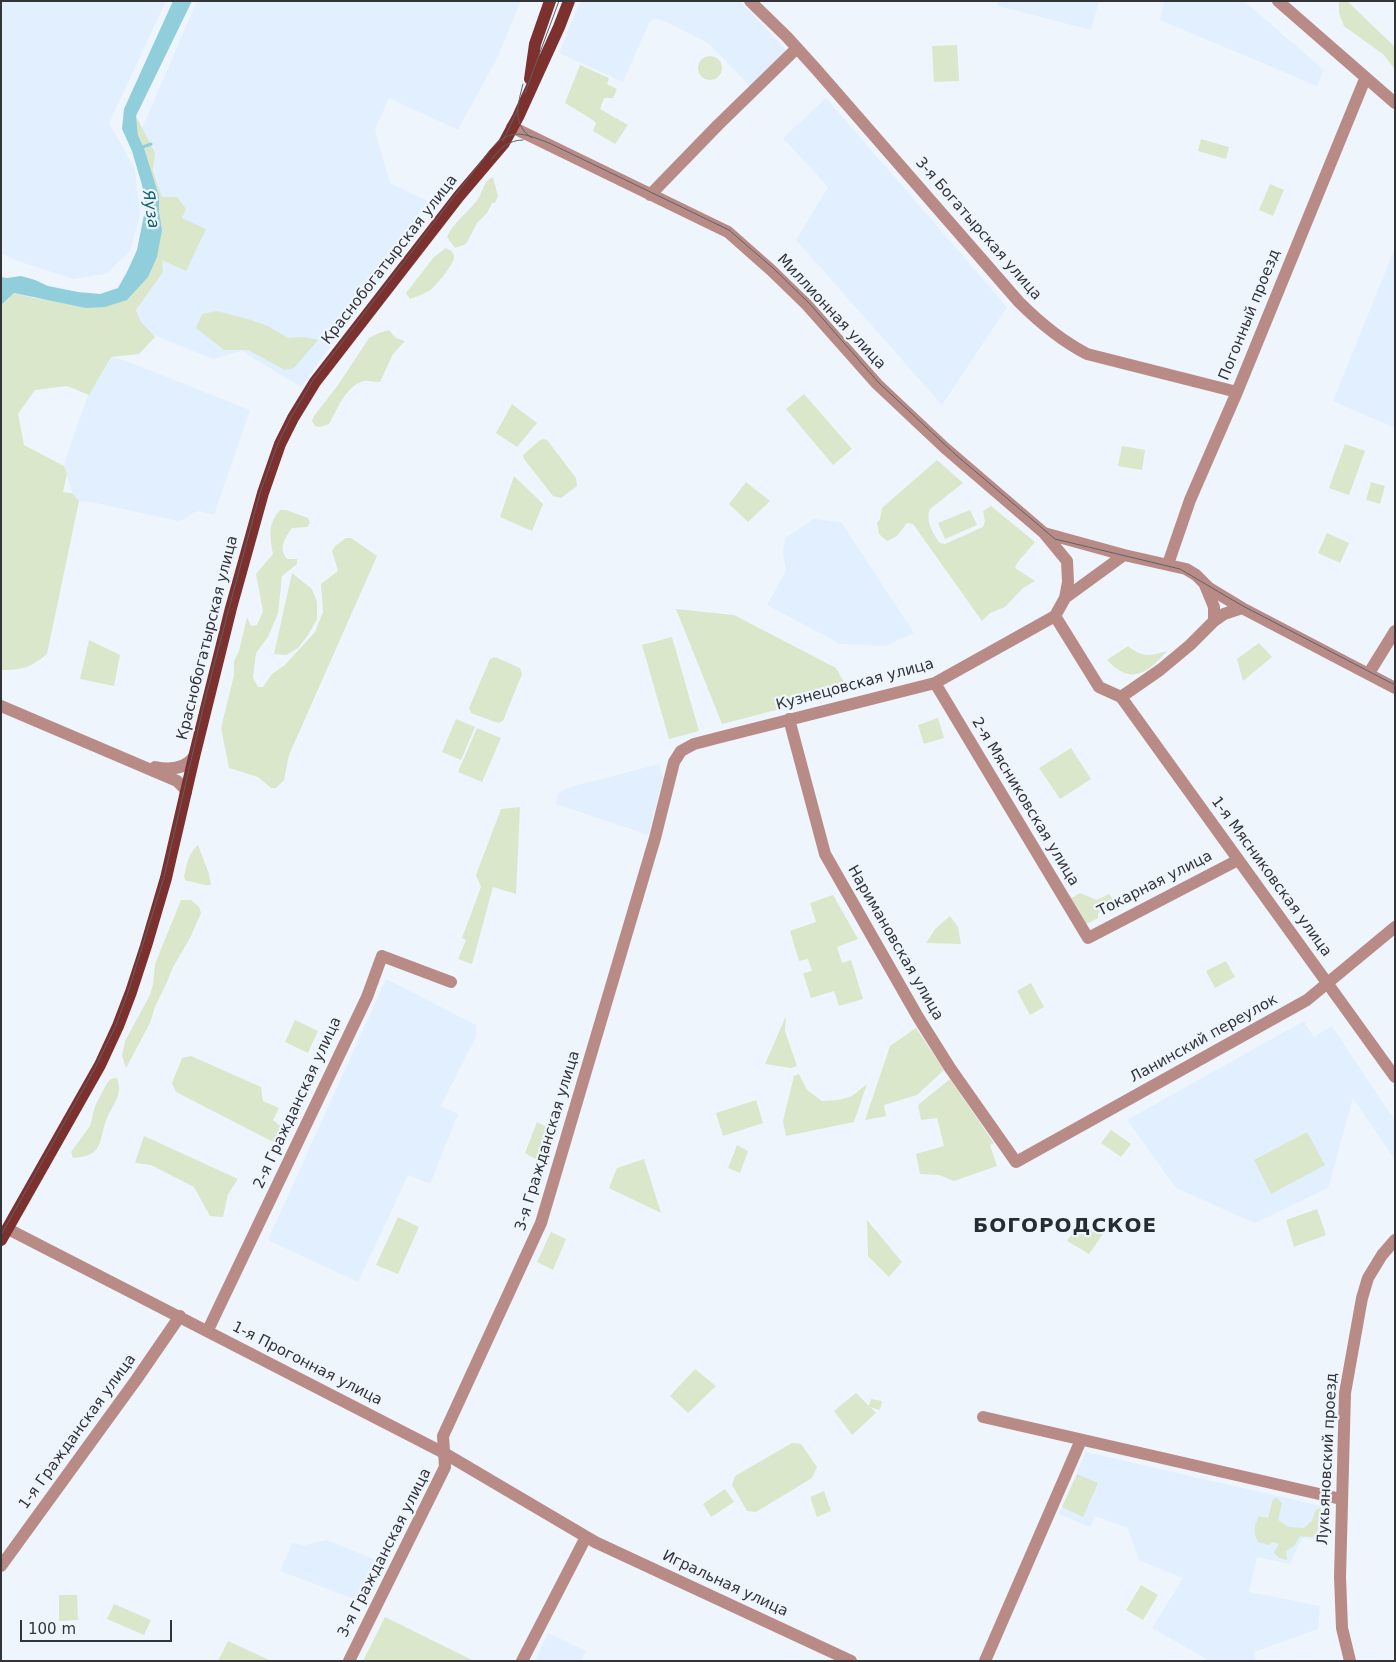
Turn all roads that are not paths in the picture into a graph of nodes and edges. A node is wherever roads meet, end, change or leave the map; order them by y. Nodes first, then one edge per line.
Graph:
1 (550, 1) edge
2 (569, 1) edge
3 (750, 1) edge
4 (1278, 1) edge
5 (796, 48) junction
6 (1365, 79) junction
7 (530, 89) junction
8 (1395, 103) edge
9 (512, 127) junction
10 (650, 195) junction
11 (1237, 392) junction
12 (1044, 533) junction
13 (1124, 555) junction
14 (1168, 564) junction
15 (1204, 583) junction
16 (1065, 598) junction
17 (1242, 608) junction
18 (1055, 616) junction
19 (1214, 621) junction
20 (1395, 631) edge
21 (1369, 674) junction
22 (935, 683) junction
23 (1395, 688) edge
24 (1121, 697) junction
25 (1, 706) edge
26 (789, 720) junction
27 (681, 751) joint
28 (194, 758) junction
29 (135, 763) junction
30 (186, 792) junction
31 (1238, 860) junction
32 (1395, 927) edge
33 (1088, 938) joint
34 (451, 982) dead end
35 (1327, 983) junction
36 (1395, 1077) edge
37 (1016, 1162) joint
38 (4, 1234) edge
39 (1395, 1240) edge
40 (180, 1316) junction
41 (208, 1330) junction
42 (983, 1417) dead end
43 (1081, 1440) junction
44 (444, 1453) junction
45 (1341, 1499) junction
46 (586, 1537) junction
47 (1, 1566) edge
48 (349, 1661) edge
49 (522, 1661) edge
50 (851, 1661) edge
51 (985, 1661) edge
52 (1350, 1661) edge

1 - 7 main road, Краснобогатырская улица
2 - 7 main road, Краснобогатырская улица
3 - 5 street, 3-я Богатырская улица
4 - 6 street
5 - 10 street
5 - 11 street, 3-я Богатырская улица
6 - 8 street
6 - 11 street, Погонный проезд
7 - 9 main road, Краснобогатырская улица
9 - 10 street, Миллионная улица
9 - 28 main road, Краснобогатырская улица
10 - 12 street, Миллионная улица
11 - 14 street, Погонный проезд
12 - 13 street, Миллионная улица
12 - 16 street, Миллионная улица
13 - 14 street, Миллионная улица
13 - 16 street
14 - 15 street, Миллионная улица
15 - 17 street
15 - 19 street
16 - 18 street, Миллионная улица
17 - 19 street
17 - 21 street
18 - 22 street, Кузнецовская улица
18 - 24 street
19 - 24 street
20 - 21 street
21 - 23 street
22 - 26 street, Кузнецовская улица
22 - 33 street, 2-я Мясниковская улица
24 - 31 street, 1-я Мясниковская улица
25 - 29 street
26 - 27 street, Кузнецовская улица
26 - 37 street, Наримановская улица
27 - 44 street, 3-я Гражданская улица
28 - 29 street
28 - 30 main road, Краснобогатырская улица
29 - 30 street
30 - 38 main road, Краснобогатырская улица
31 - 33 street, Токарная улица
31 - 35 street, 1-я Мясниковская улица
32 - 35 street, Ланинский переулок
34 - 41 street, 2-я Гражданская улица
35 - 36 street, 1-я Мясниковская улица
35 - 37 street, Ланинский переулок
38 - 40 street, 1-я Прогонная улица
39 - 45 street, Лукьяновский проезд
40 - 41 street, 1-я Прогонная улица
40 - 47 street, 1-я Гражданская улица
41 - 44 street, 1-я Прогонная улица
42 - 43 street
43 - 45 street
43 - 51 street
44 - 46 street, 1-я Прогонная улица
44 - 48 street, 3-я Гражданская улица
45 - 52 street, Лукьяновский проезд
46 - 49 street
46 - 50 street, Игральная улица

